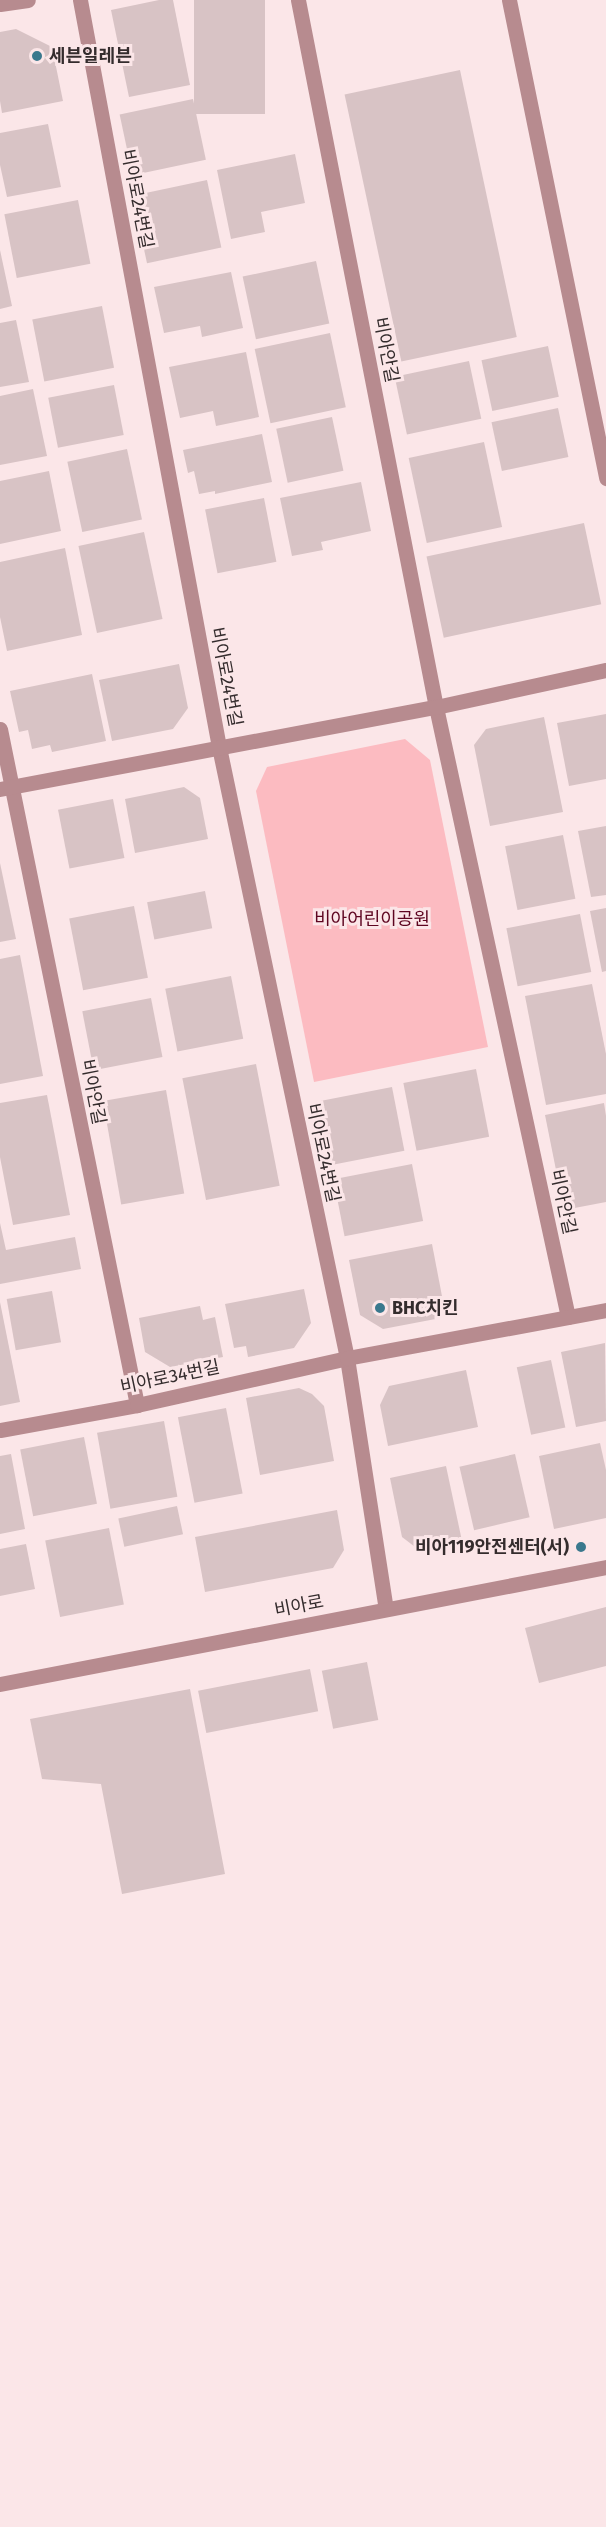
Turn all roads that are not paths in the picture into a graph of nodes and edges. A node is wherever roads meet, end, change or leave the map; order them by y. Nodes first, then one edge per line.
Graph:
1 (28, 0) edge
2 (80, 0) edge
3 (298, 0) edge
4 (509, 0) edge
5 (0, 4) edge
6 (606, 478) edge
7 (606, 670) edge
8 (436, 707) junction
9 (0, 729) edge
10 (219, 747) junction
11 (6, 788) edge
12 (606, 1310) edge
13 (568, 1317) junction
14 (347, 1358) junction
15 (136, 1405) junction
16 (0, 1430) edge
17 (606, 1567) edge
18 (386, 1609) junction
19 (0, 1684) edge

1 - 5 street
2 - 10 street, 비아로24번길
3 - 8 street, 비아안길
4 - 6 street
7 - 8 street
8 - 10 street
8 - 13 street, 비아안길
9 - 11 street, 비아안길
10 - 11 street
10 - 14 street, 비아로24번길
11 - 15 street, 비아안길
12 - 13 street
13 - 14 street
14 - 15 street, 비아로34번길
14 - 18 street, 비아로24번길
15 - 16 street, 비아로34번길
17 - 18 street, 비아로
18 - 19 street, 비아로

